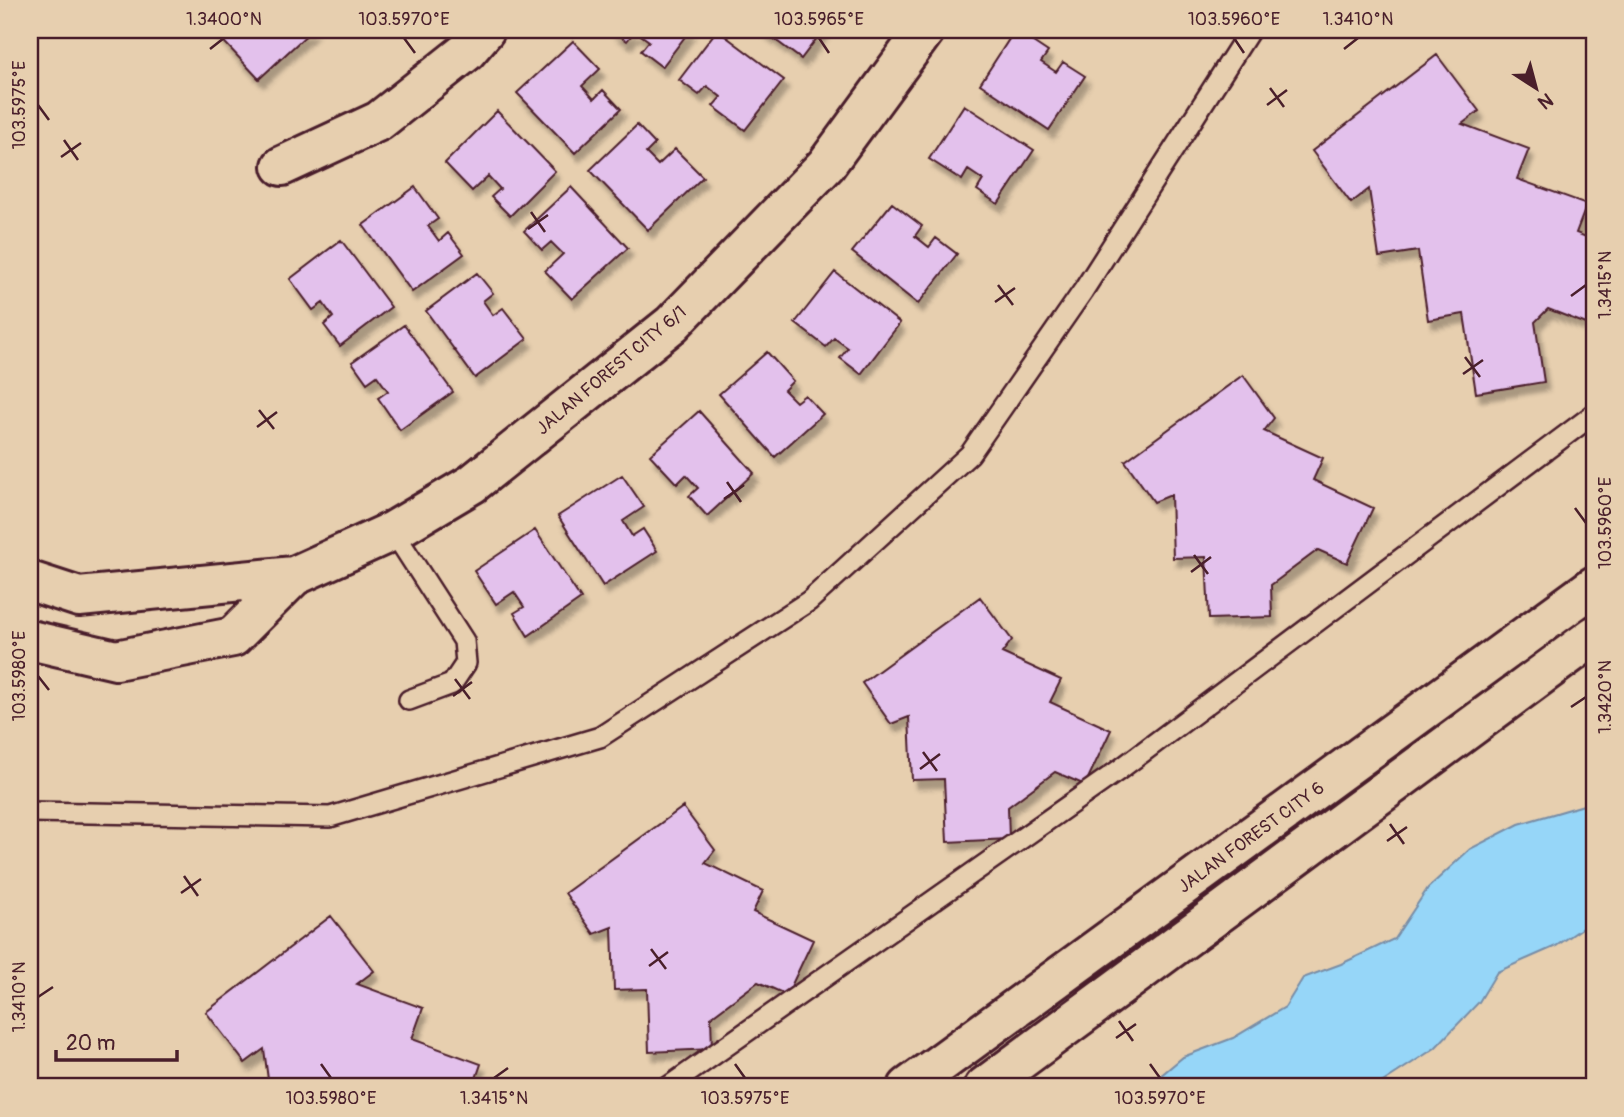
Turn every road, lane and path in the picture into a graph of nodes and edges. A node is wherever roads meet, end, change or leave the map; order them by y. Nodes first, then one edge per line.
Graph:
1 (485, 30) edge
2 (925, 30) edge
3 (1250, 30) edge
4 (282, 166) dead end
5 (1594, 414) edge
6 (393, 531) junction
7 (294, 576) junction
8 (30, 580) edge
9 (1594, 586) edge
10 (1594, 636) edge
11 (30, 640) edge
12 (409, 700) dead end
13 (30, 812) edge
14 (668, 1087) edge
15 (908, 1087) edge
16 (984, 1087) edge

1 - 4 street
2 - 6 street, JALAN FOREST CITY 6/1
3 - 13 lane
5 - 14 lane
6 - 7 street, JALAN FOREST CITY 6/1
6 - 12 lane
7 - 8 street, JALAN FOREST CITY 6/1
7 - 11 street, JALAN FOREST CITY 6/1
9 - 15 street, JALAN FOREST CITY 6
10 - 16 street

